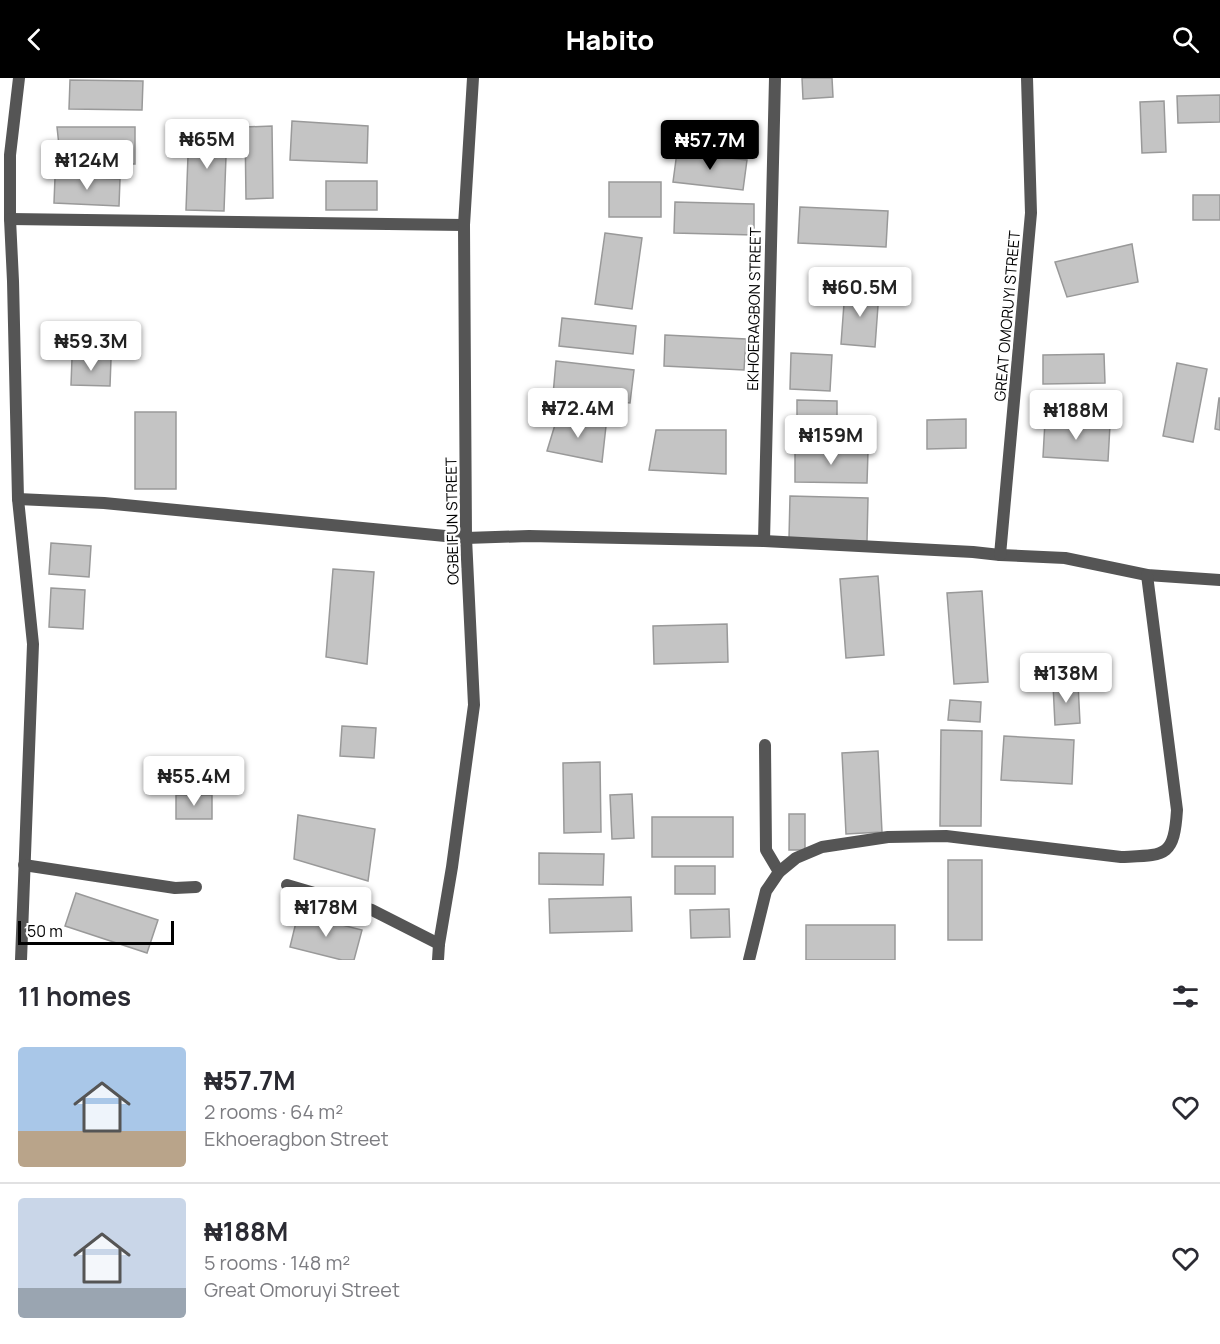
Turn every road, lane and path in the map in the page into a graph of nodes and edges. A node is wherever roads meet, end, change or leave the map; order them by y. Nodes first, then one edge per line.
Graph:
1 (19, 78) edge
2 (472, 78) edge
3 (776, 78) edge
4 (1027, 78) edge
5 (9, 219) junction
6 (464, 225) junction
7 (18, 499) junction
8 (466, 538) junction
9 (764, 542) junction
10 (1000, 555) junction
11 (1147, 575) junction
12 (1220, 580) edge
13 (765, 745) dead end
14 (24, 865) junction
15 (779, 872) junction
16 (287, 885) dead end
17 (196, 887) dead end
18 (439, 944) junction
19 (21, 960) edge
20 (438, 960) edge
21 (749, 960) edge

1 - 5 street
2 - 6 street, OGBEIFUN STREET
3 - 9 street, EKHOERAGBON STREET
4 - 10 street, GREAT OMORUYI STREET
5 - 6 street
5 - 7 street
6 - 8 street, OGBEIFUN STREET
7 - 8 street
7 - 14 street
8 - 9 street
8 - 18 street, OGBEIFUN STREET
9 - 10 street
10 - 11 street
11 - 12 street
11 - 15 street
13 - 15 street
14 - 17 street
14 - 19 street
15 - 21 street
16 - 18 street
18 - 20 street, OGBEIFUN STREET

